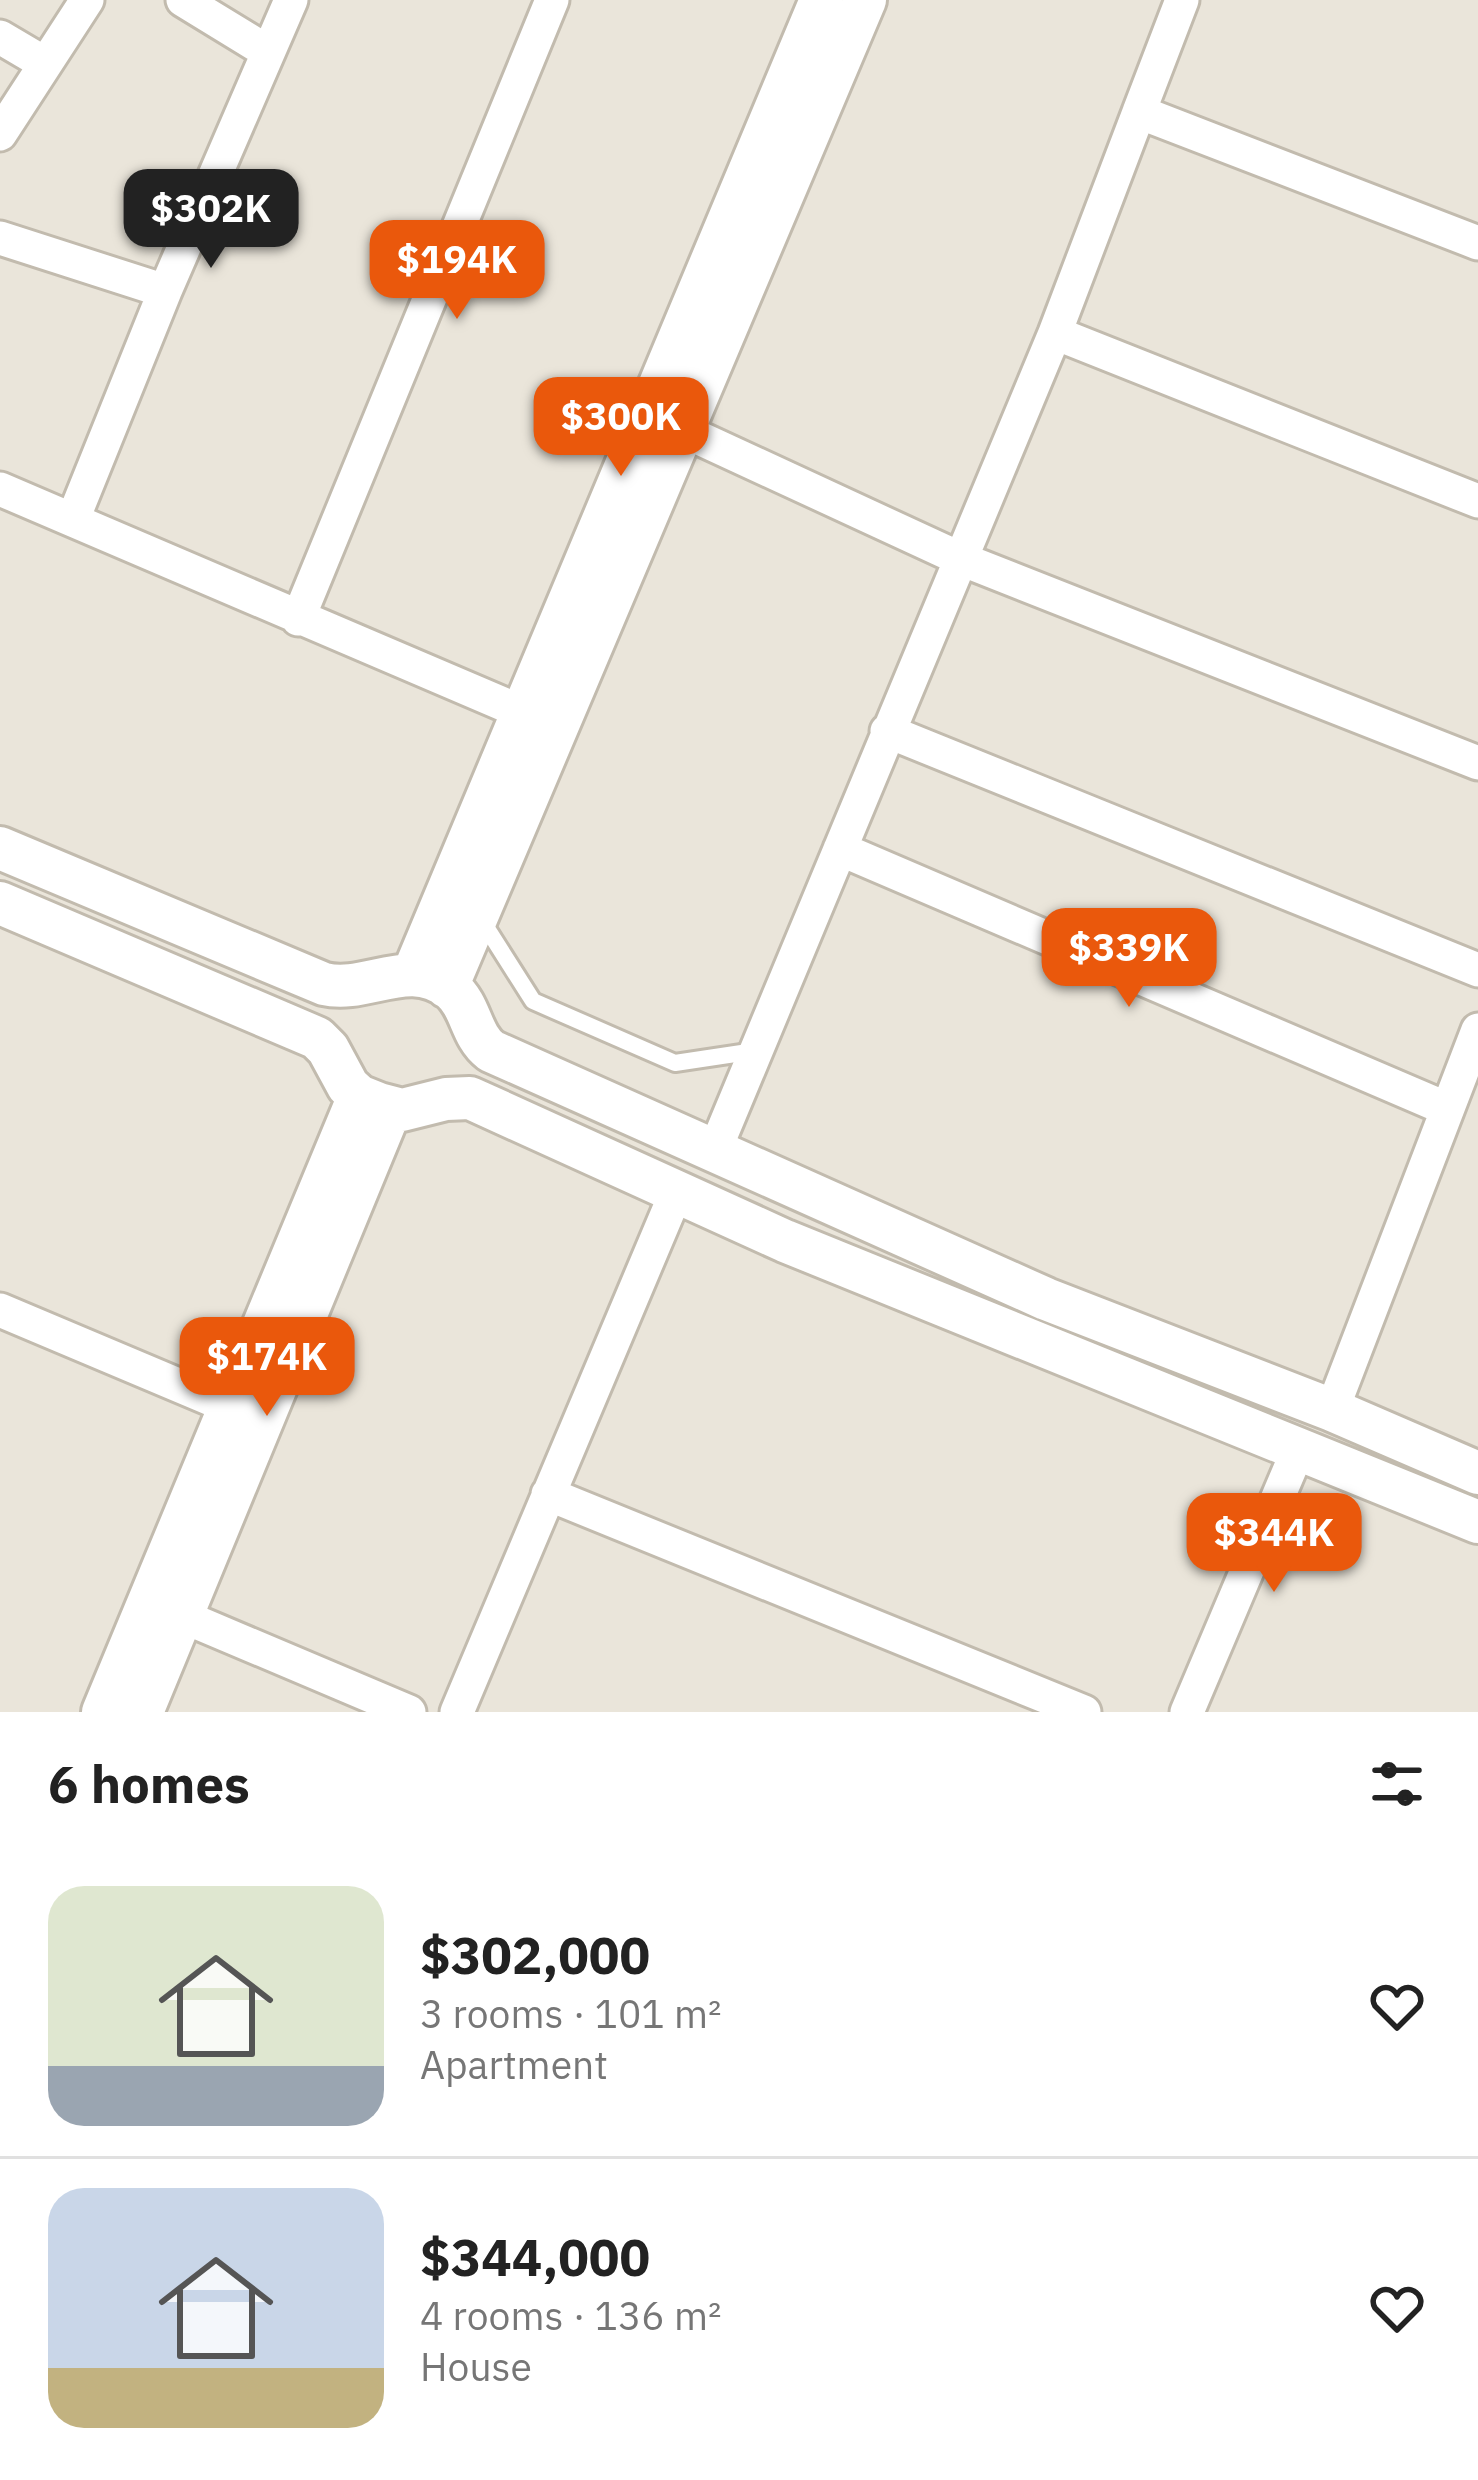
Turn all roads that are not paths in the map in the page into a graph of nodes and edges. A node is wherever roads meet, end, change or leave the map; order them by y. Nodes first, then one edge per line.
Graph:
1 (87, 0) edge
2 (183, 0) edge
3 (291, 0) edge
4 (552, 0) edge
5 (821, 0) edge
6 (865, 0) edge
7 (1182, 0) edge
8 (0, 37) edge
9 (268, 52) junction
10 (44, 63) junction
11 (1139, 112) junction
12 (0, 134) edge
13 (0, 238) edge
14 (1478, 243) edge
15 (165, 291) junction
16 (1055, 333) junction
17 (684, 431) junction
18 (0, 489) edge
19 (1478, 501) edge
20 (73, 519) junction
21 (961, 559) junction
22 (298, 619) junction
23 (524, 713) junction
24 (887, 731) junction
25 (1478, 764) edge
26 (0, 848) edge
27 (839, 849) junction
28 (0, 903) edge
29 (478, 914) junction
30 (1478, 970) edge
31 (430, 980) junction
32 (1478, 1030) edge
33 (755, 1051) junction
34 (375, 1102) junction
35 (1445, 1108) junction
36 (713, 1152) junction
37 (804, 1192) junction
38 (676, 1193) junction
39 (785, 1241) junction
40 (0, 1310) edge
41 (230, 1407) junction
42 (1333, 1410) junction
43 (1298, 1450) junction
44 (1478, 1473) edge
45 (548, 1494) junction
46 (1478, 1522) edge
47 (182, 1616) junction
48 (103, 1712) edge
49 (142, 1712) edge
50 (409, 1712) edge
51 (457, 1712) edge
52 (1084, 1712) edge
53 (1187, 1712) edge

1 - 10 street
2 - 9 street
3 - 9 street
4 - 22 street
5 - 23 street
6 - 17 street
7 - 11 street
8 - 10 street
9 - 15 street
10 - 12 street
11 - 14 street
11 - 16 street
13 - 15 street
15 - 20 street
16 - 19 street
16 - 21 street
17 - 21 street
17 - 29 street
18 - 20 street
20 - 22 street
21 - 24 street
21 - 25 street
22 - 23 street
23 - 31 street
24 - 27 street
24 - 30 street
26 - 31 street
27 - 33 street
27 - 35 street
28 - 34 street
29 - 31 street
29 - 33 lane
31 - 36 street
32 - 35 street
33 - 36 street
34 - 38 street
34 - 41 street
34 - 47 street
35 - 42 street
36 - 37 street
37 - 39 street
37 - 42 street
38 - 39 street
38 - 45 street
39 - 43 street
40 - 41 street
41 - 48 street
42 - 44 street
43 - 46 street
43 - 53 street
45 - 51 street
45 - 52 street
47 - 49 street
47 - 50 street

